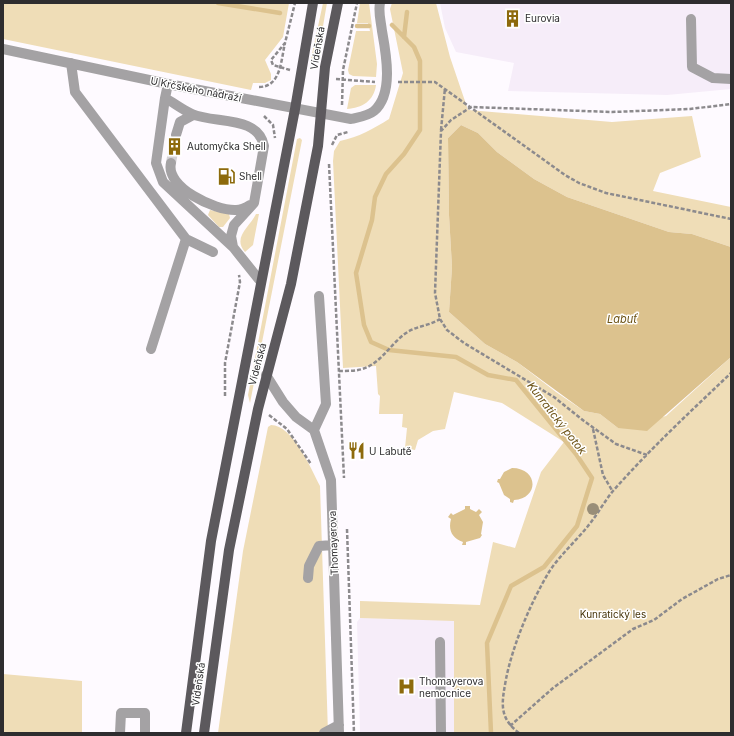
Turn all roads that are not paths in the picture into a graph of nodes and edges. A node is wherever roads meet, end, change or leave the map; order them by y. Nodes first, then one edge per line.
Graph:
1 (313, 3) edge
2 (338, 3) edge
3 (380, 3) edge
4 (691, 18) dead end
5 (3, 49) edge
6 (71, 63) junction
7 (731, 79) edge
8 (168, 84) junction
9 (165, 98) junction
10 (295, 109) junction
11 (321, 114) junction
12 (193, 115) junction
13 (176, 135) tunnel mouth
14 (171, 163) tunnel mouth
15 (254, 203) junction
16 (186, 239) junction
17 (233, 247) junction
18 (213, 252) dead end
19 (261, 282) junction
20 (319, 296) dead end
21 (151, 349) dead end
22 (266, 375) junction
23 (314, 430) junction
24 (333, 545) junction
25 (308, 578) dead end
26 (440, 642) dead end
27 (339, 729) edge
28 (120, 733) edge
29 (145, 733) edge
30 (186, 733) edge
31 (204, 733) edge
32 (324, 733) edge
33 (441, 733) edge

1 - 10 main road, Vídeňská
2 - 11 main road, Vídeňská
3 - 11 street, U Krčského nádraží
4 - 7 street
5 - 6 street, U Krčského nádraží
6 - 8 street, U Krčského nádraží
6 - 16 street
8 - 9 street
8 - 10 street, U Krčského nádraží
9 - 12 street
9 - 17 street
10 - 11 street, U Krčského nádraží
10 - 19 main road, Vídeňská
11 - 22 main road, Vídeňská
12 - 13 street
12 - 15 street
14 - 15 street
15 - 17 street
16 - 18 street
16 - 21 street
17 - 19 street
19 - 30 main road, Vídeňská
20 - 23 street
22 - 23 street
22 - 31 main road, Vídeňská
23 - 24 street, Thomayerova
24 - 25 street
24 - 27 street, Thomayerova
26 - 33 street
27 - 32 street
28 - 29 street

